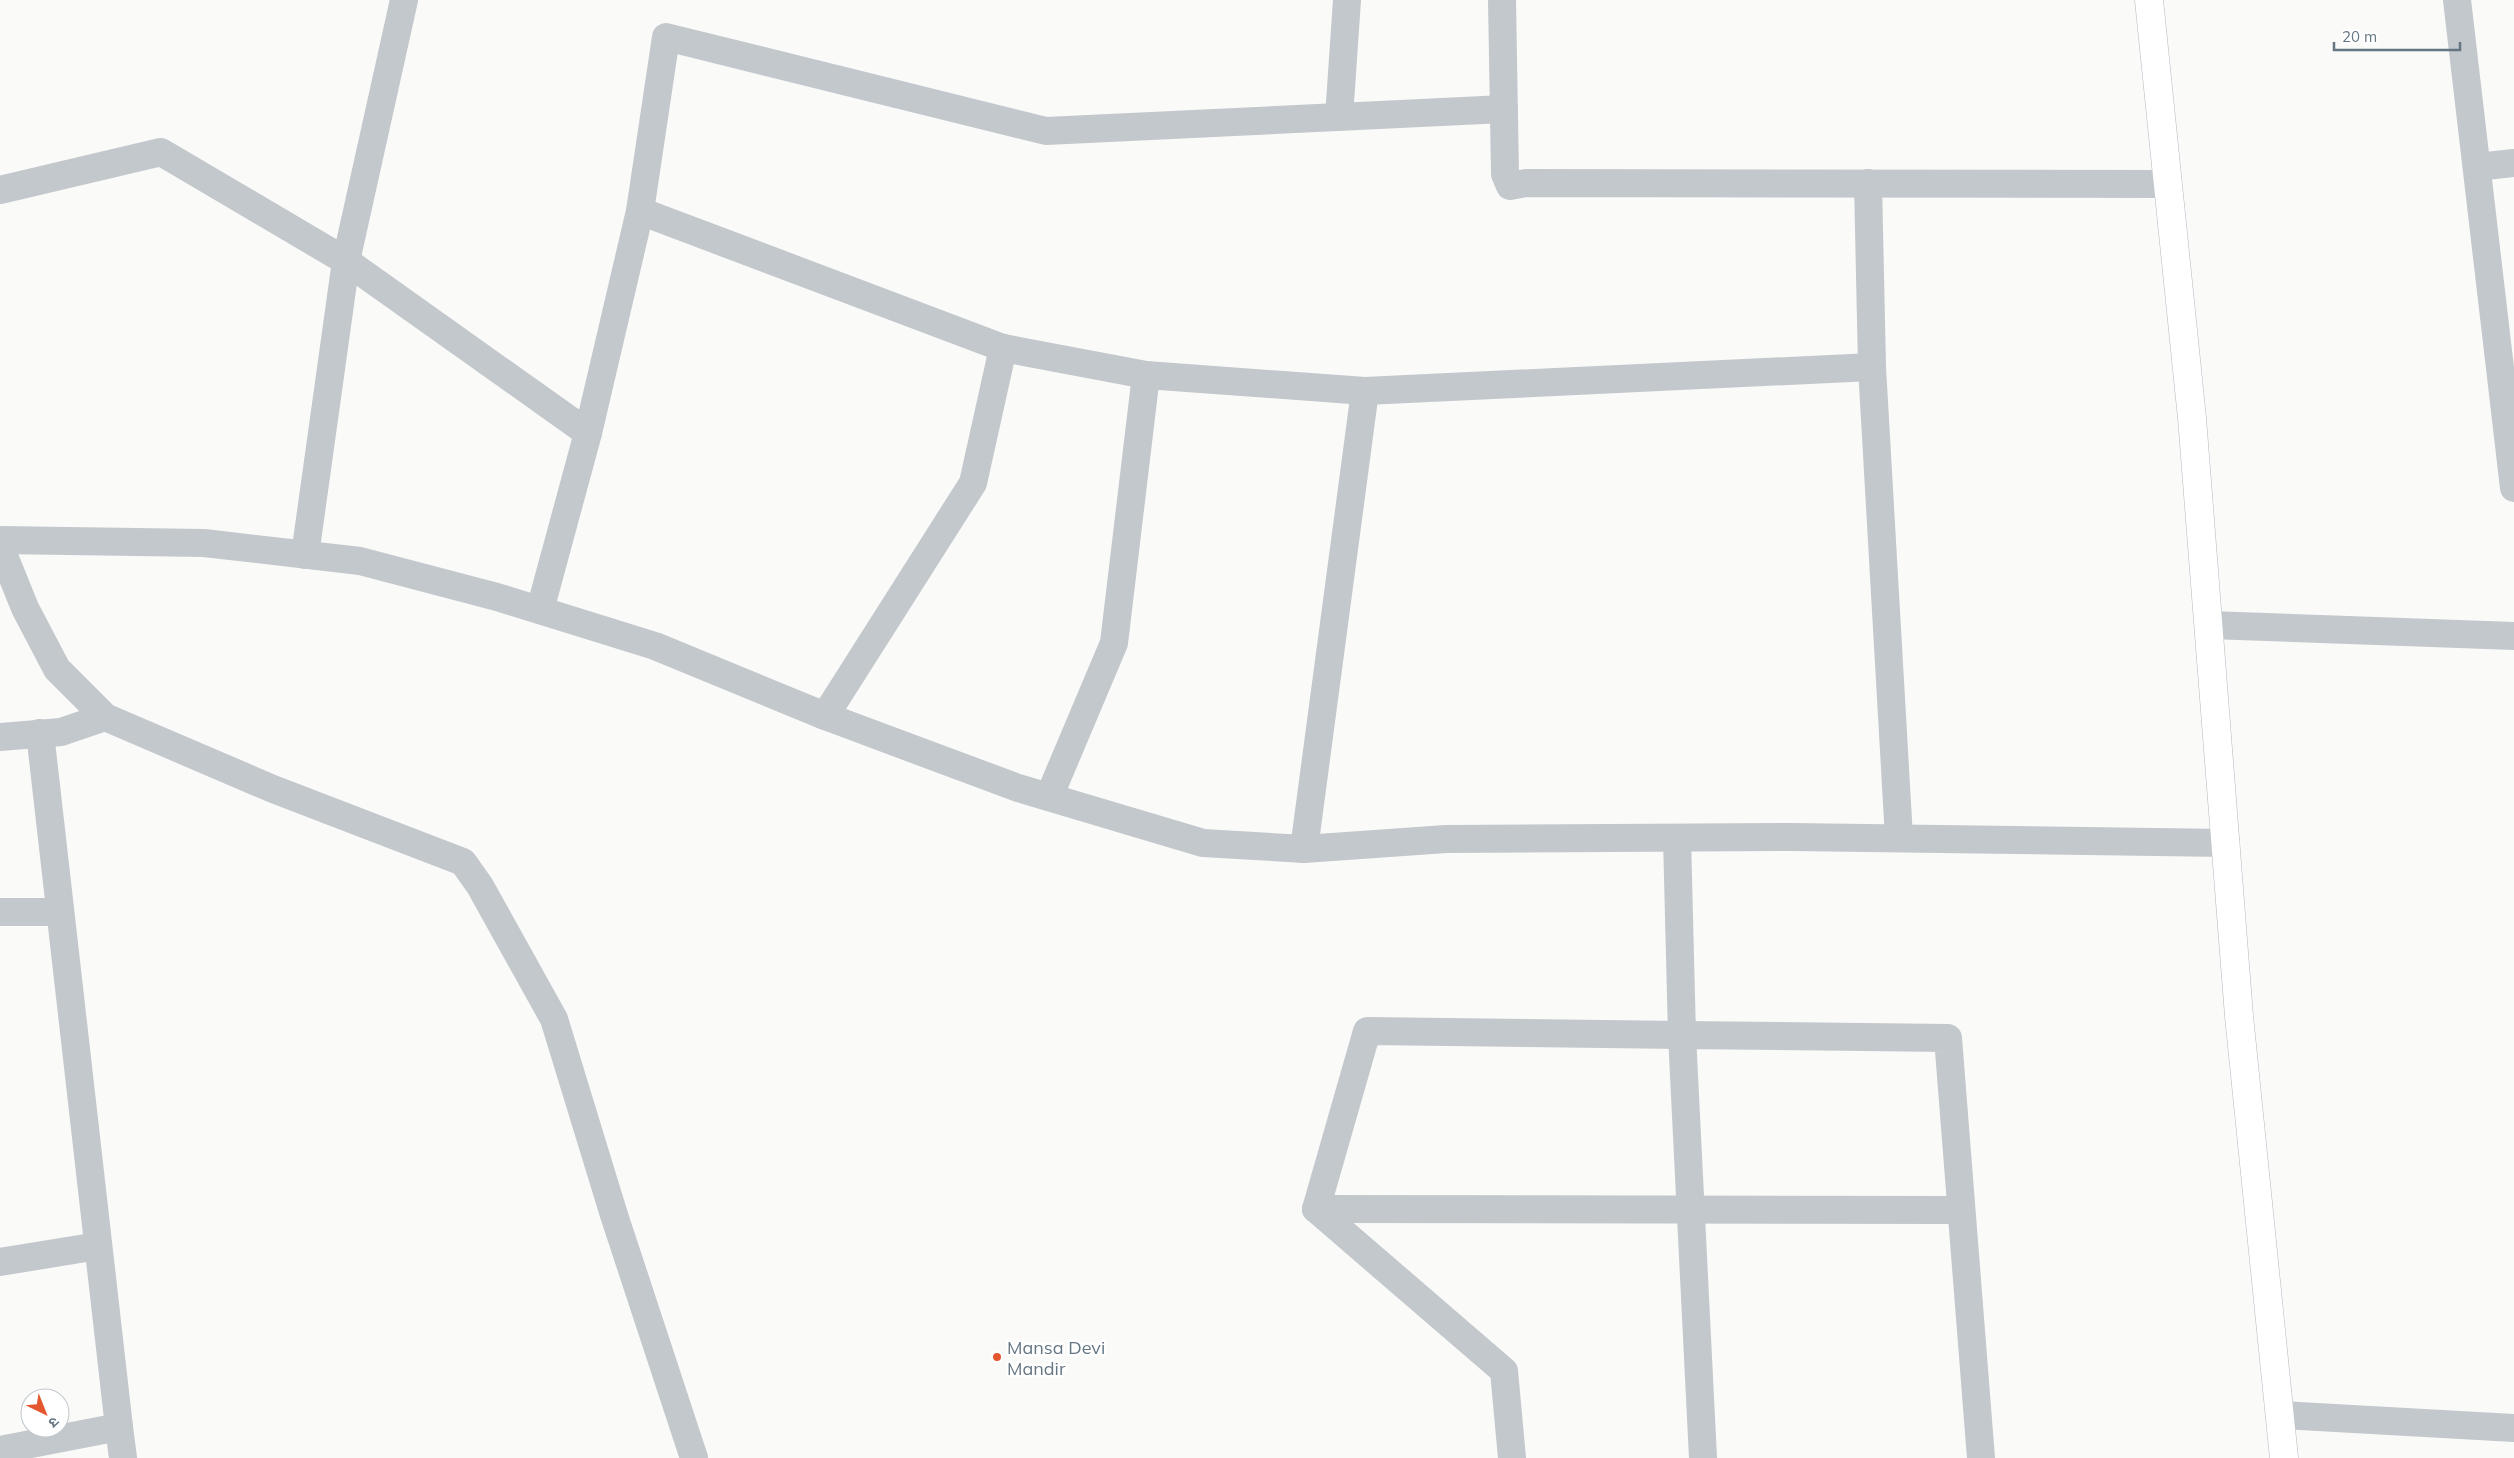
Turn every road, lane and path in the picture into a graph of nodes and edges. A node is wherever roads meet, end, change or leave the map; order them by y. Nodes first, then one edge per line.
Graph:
1 (404, 0) edge
2 (1347, 0) edge
3 (1502, 0) edge
4 (2150, 0) edge
5 (2457, 0) edge
6 (1504, 109) junction
7 (1339, 117) junction
8 (2514, 163) edge
9 (2476, 167) junction
10 (1868, 183) junction
11 (2168, 184) junction
12 (0, 190) edge
13 (640, 211) junction
14 (346, 260) junction
15 (1003, 348) junction
16 (1872, 367) junction
17 (1146, 375) junction
18 (1365, 390) junction
19 (588, 433) junction
20 (2514, 488) edge
21 (0, 540) edge
22 (0, 546) edge
23 (305, 555) junction
24 (540, 610) junction
25 (2209, 625) junction
26 (2514, 636) edge
27 (825, 716) junction
28 (105, 717) junction
29 (40, 733) junction
30 (0, 737) edge
31 (1049, 797) junction
32 (1677, 838) junction
33 (1899, 838) junction
34 (2226, 844) junction
35 (1304, 849) junction
36 (0, 912) edge
37 (60, 912) junction
38 (1682, 1035) junction
39 (1691, 1208) junction
40 (1316, 1209) junction
41 (1962, 1210) junction
42 (98, 1246) junction
43 (0, 1262) edge
44 (2280, 1415) junction
45 (119, 1427) junction
46 (2514, 1428) edge
47 (0, 1450) edge
48 (123, 1458) edge
49 (694, 1458) edge
50 (1512, 1458) edge
51 (1703, 1458) edge
52 (1981, 1458) edge
53 (2284, 1458) edge

1 - 14 street
2 - 7 street
3 - 6 street
4 - 11 street
5 - 9 street
6 - 7 street
6 - 10 street
7 - 13 street
8 - 9 street
9 - 20 street
10 - 11 street
10 - 16 street
11 - 25 street
12 - 14 street
13 - 15 street
13 - 19 street
14 - 19 street
14 - 23 street
15 - 17 street
15 - 27 street
16 - 18 street
16 - 33 street
17 - 18 street
17 - 31 street
18 - 35 street
19 - 24 street
21 - 23 street
22 - 28 street
23 - 24 street
24 - 27 street
25 - 26 street
25 - 34 street
27 - 31 street
28 - 29 street
28 - 49 street
29 - 30 street
29 - 37 street
31 - 35 street
32 - 33 street
32 - 35 street
32 - 38 street
33 - 34 street
34 - 44 street
36 - 37 street
37 - 42 street
38 - 39 street
38 - 40 street
38 - 41 street
39 - 40 street
39 - 41 street
39 - 51 street
40 - 50 street
41 - 52 street
42 - 43 street
42 - 45 street
44 - 46 street
44 - 53 street
45 - 47 street
45 - 48 street

